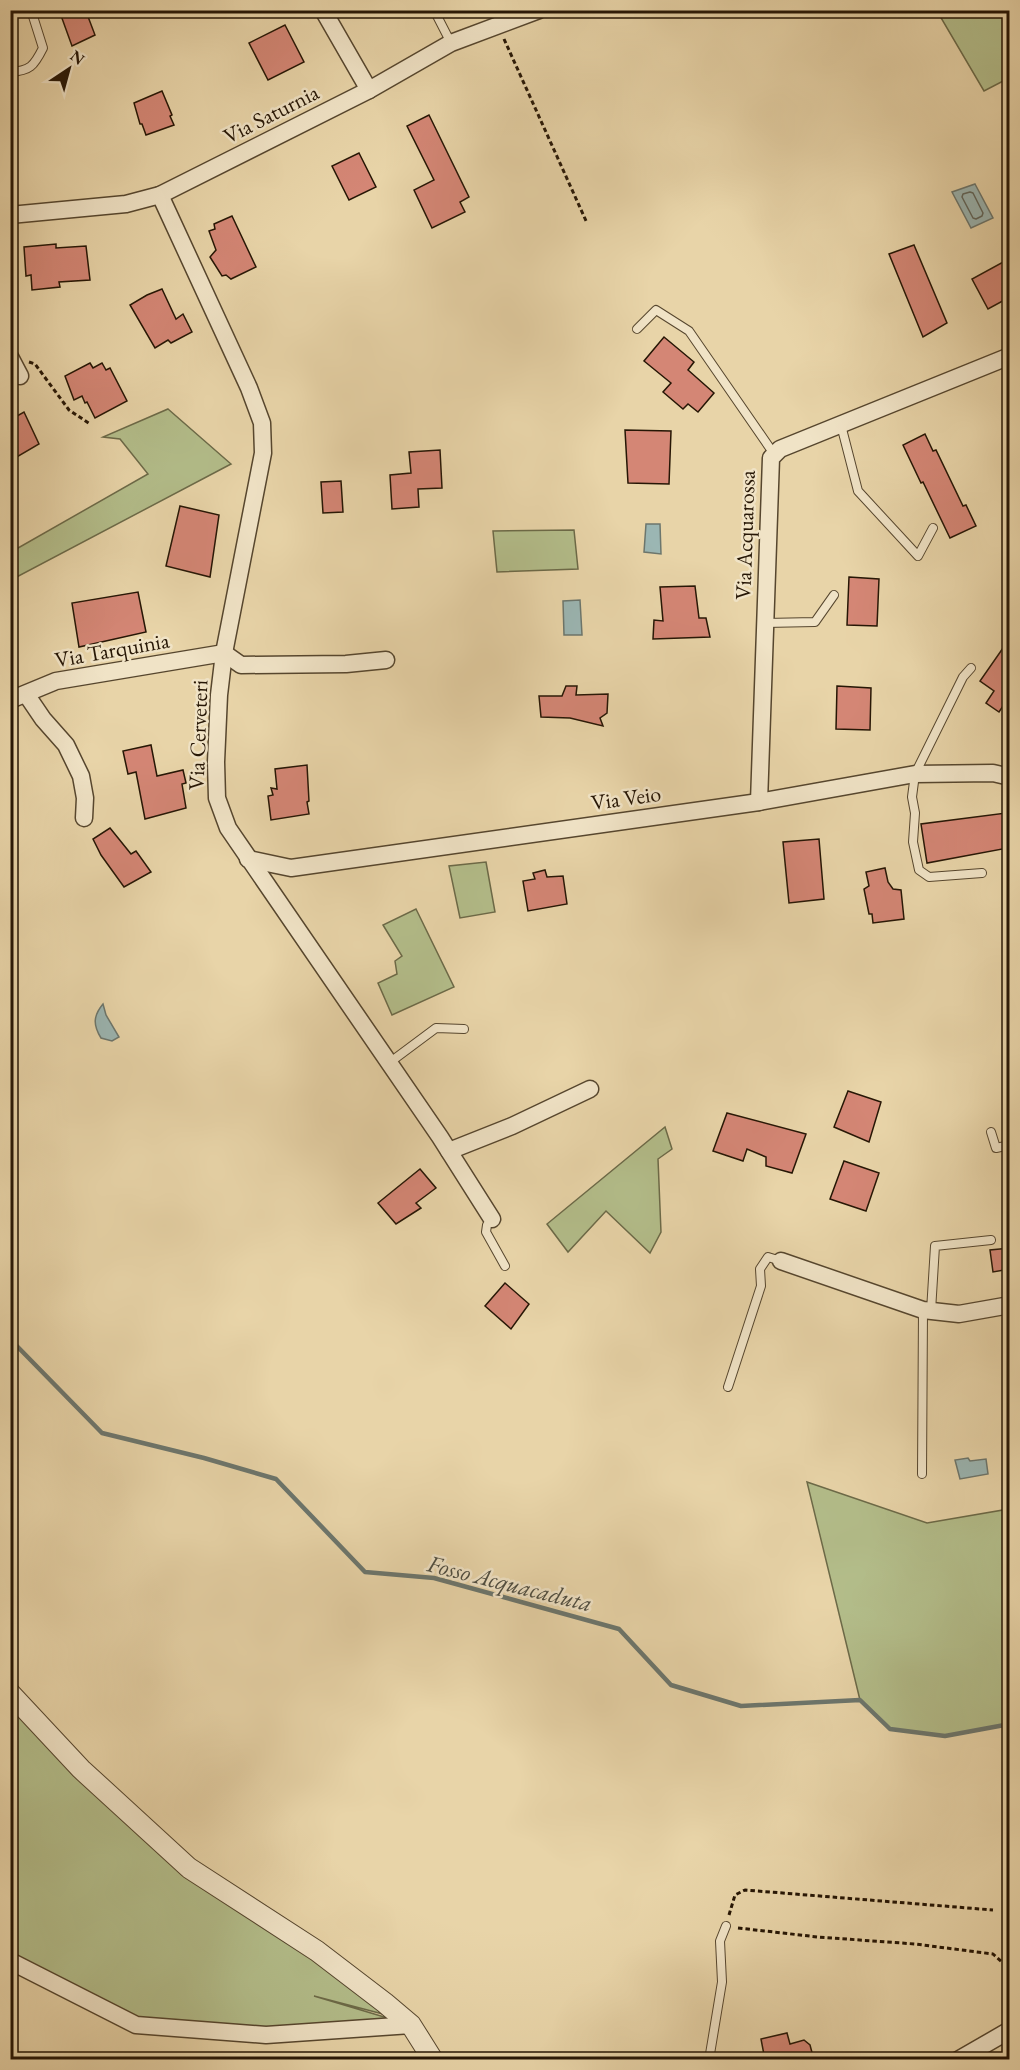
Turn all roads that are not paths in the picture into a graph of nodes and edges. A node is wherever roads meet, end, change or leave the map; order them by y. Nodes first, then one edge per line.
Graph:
1 (31, 10) edge
2 (323, 10) edge
3 (434, 10) edge
4 (539, 10) edge
5 (451, 43) junction
6 (10, 72) edge
7 (369, 90) junction
8 (160, 195) junction
9 (10, 215) edge
10 (637, 329) dead end
11 (1010, 356) edge
12 (841, 424) junction
13 (774, 454) junction
14 (933, 528) dead end
15 (834, 595) dead end
16 (765, 623) junction
17 (224, 653) junction
18 (386, 660) dead end
19 (970, 668) dead end
20 (18, 697) edge
21 (915, 774) junction
22 (1010, 777) edge
23 (759, 802) junction
24 (84, 818) dead end
25 (248, 859) junction
26 (982, 873) dead end
27 (464, 1029) dead end
28 (389, 1063) junction
29 (591, 1089) dead end
30 (991, 1132) dead end
31 (1010, 1145) edge
32 (449, 1151) junction
33 (492, 1220) joint
34 (991, 1240) dead end
35 (781, 1261) joint
36 (505, 1266) dead end
37 (1010, 1305) edge
38 (927, 1311) junction
39 (728, 1387) dead end
40 (922, 1474) dead end
41 (10, 1693) edge
42 (726, 1926) road end
43 (10, 1961) edge
44 (411, 2025) junction
45 (1010, 2030) edge
46 (433, 2060) edge
47 (709, 2060) edge
48 (958, 2060) edge

1 - 6 lane
2 - 7 street
3 - 5 lane
4 - 5 street, Via Saturnia
5 - 7 street, Via Saturnia
7 - 8 street, Via Saturnia
8 - 9 street, Via Saturnia
8 - 17 street, Via Cerveteri
10 - 13 lane
11 - 12 street, Via Acquarossa
12 - 13 street, Via Acquarossa
12 - 14 lane
13 - 16 street, Via Acquarossa
15 - 16 lane
16 - 23 street, Via Acquarossa
17 - 18 street
17 - 20 street, Via Tarquinia
17 - 25 street, Via Cerveteri
19 - 21 lane
20 - 24 street
21 - 22 street, Via Veio
21 - 23 street, Via Veio
21 - 26 lane
23 - 25 street, Via Veio
25 - 28 street, Via Cerveteri
27 - 28 lane
28 - 32 street, Via Cerveteri
29 - 32 street
30 - 31 lane
32 - 33 street, Via Cerveteri
33 - 36 lane
34 - 38 lane
35 - 38 street
35 - 39 lane
37 - 38 street
38 - 40 lane
41 - 44 street
42 - 47 lane
43 - 44 street
44 - 46 street
45 - 48 street

